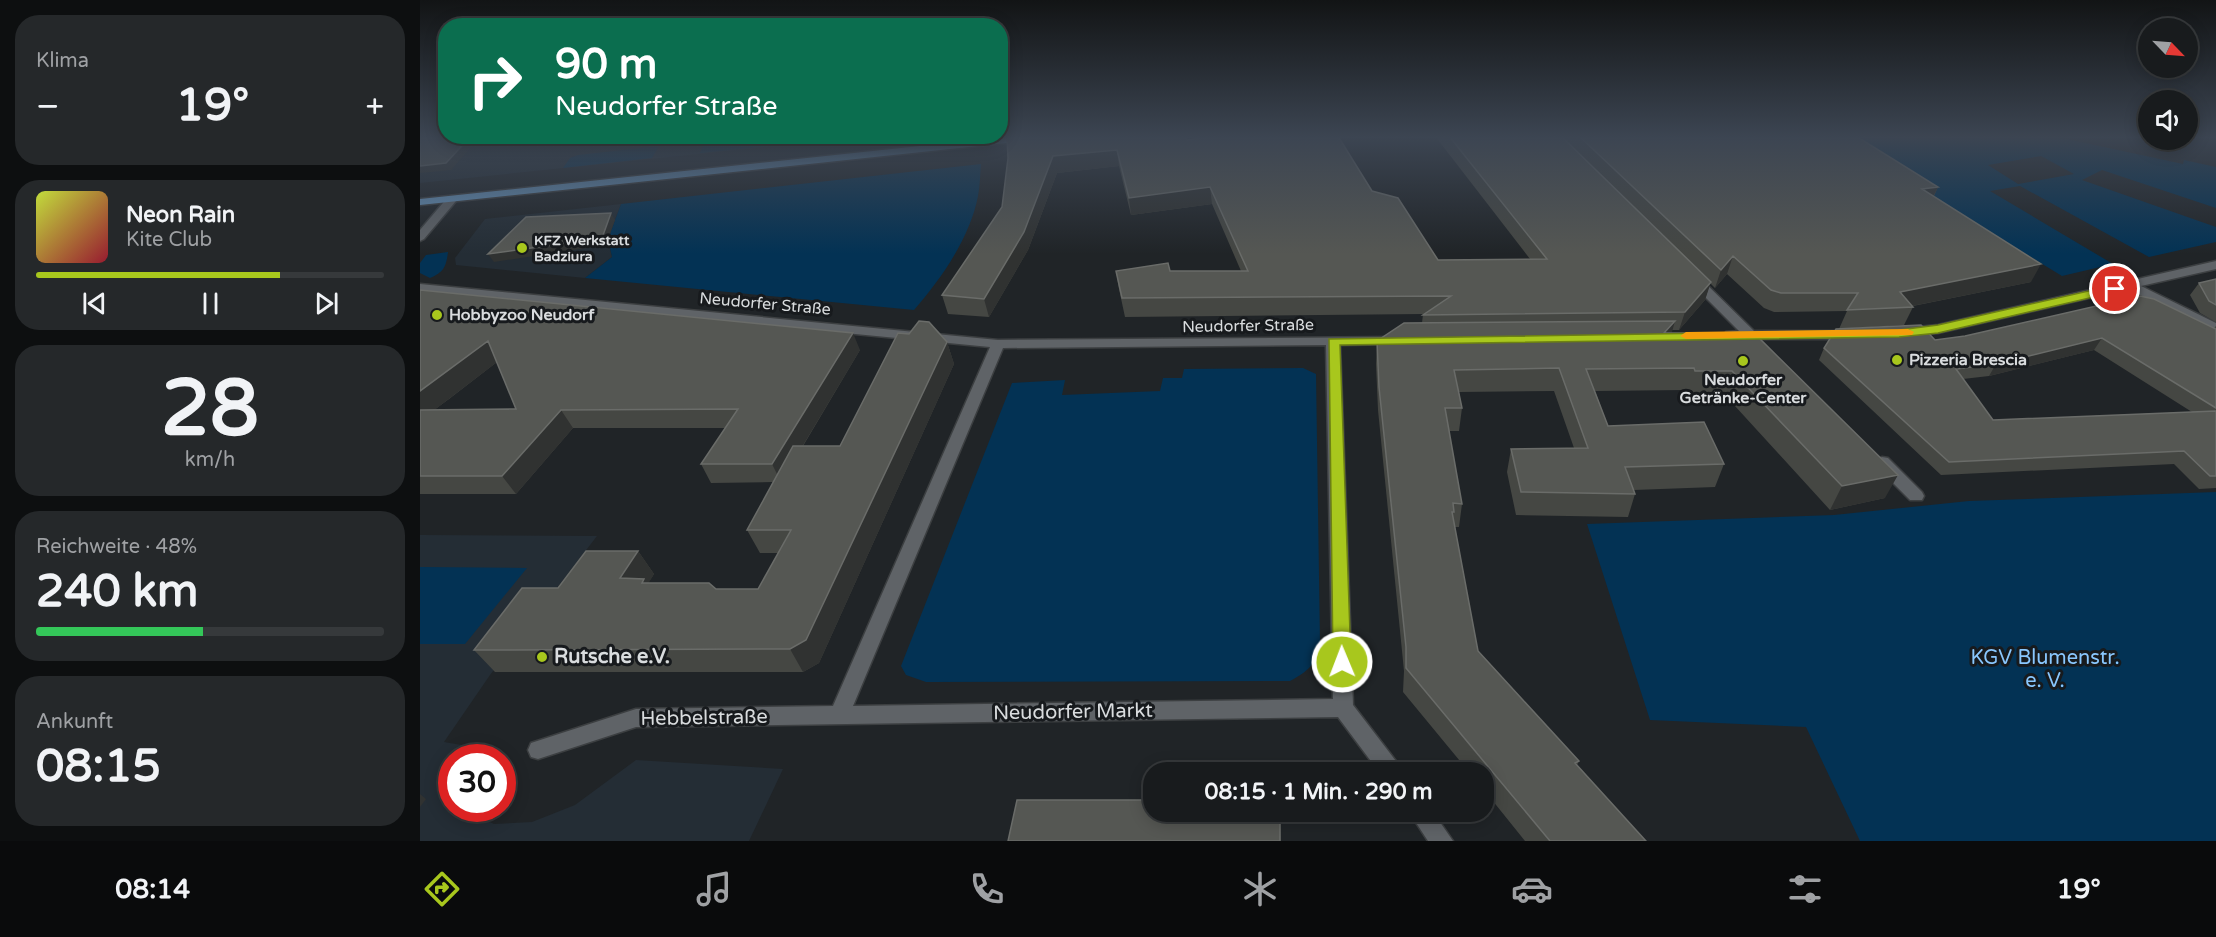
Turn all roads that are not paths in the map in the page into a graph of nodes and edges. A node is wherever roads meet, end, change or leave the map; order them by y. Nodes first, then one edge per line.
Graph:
1 (676, 175) edge
2 (452, 199) junction
3 (420, 202) edge
4 (420, 237) edge
5 (2216, 265) edge
6 (1681, 266) edge
7 (2131, 286) junction
8 (420, 288) edge
9 (2216, 328) edge
10 (1899, 333) edge
11 (1751, 334) junction
12 (1716, 335) edge
13 (1863, 335) edge
14 (1414, 340) edge
15 (1334, 342) junction
16 (998, 344) junction
17 (1765, 349) edge
18 (1874, 455) edge
19 (1916, 496) dead end
20 (1343, 708) junction
21 (839, 716) junction
22 (538, 750) dead end
23 (1384, 762) edge
24 (1428, 822) edge
25 (1442, 841) edge

1 - 2 main road
2 - 3 main road
2 - 4 street
5 - 7 street
6 - 11 street
7 - 9 street
7 - 10 street
8 - 16 street, Neudorfer Straße
11 - 12 street
11 - 13 street
11 - 17 street
14 - 15 street, Neudorfer Straße
15 - 16 street, Neudorfer Straße
15 - 20 street
16 - 21 street
18 - 19 street
20 - 21 street, Neudorfer Markt
20 - 23 street
21 - 22 street, Hebbelstraße
24 - 25 street

